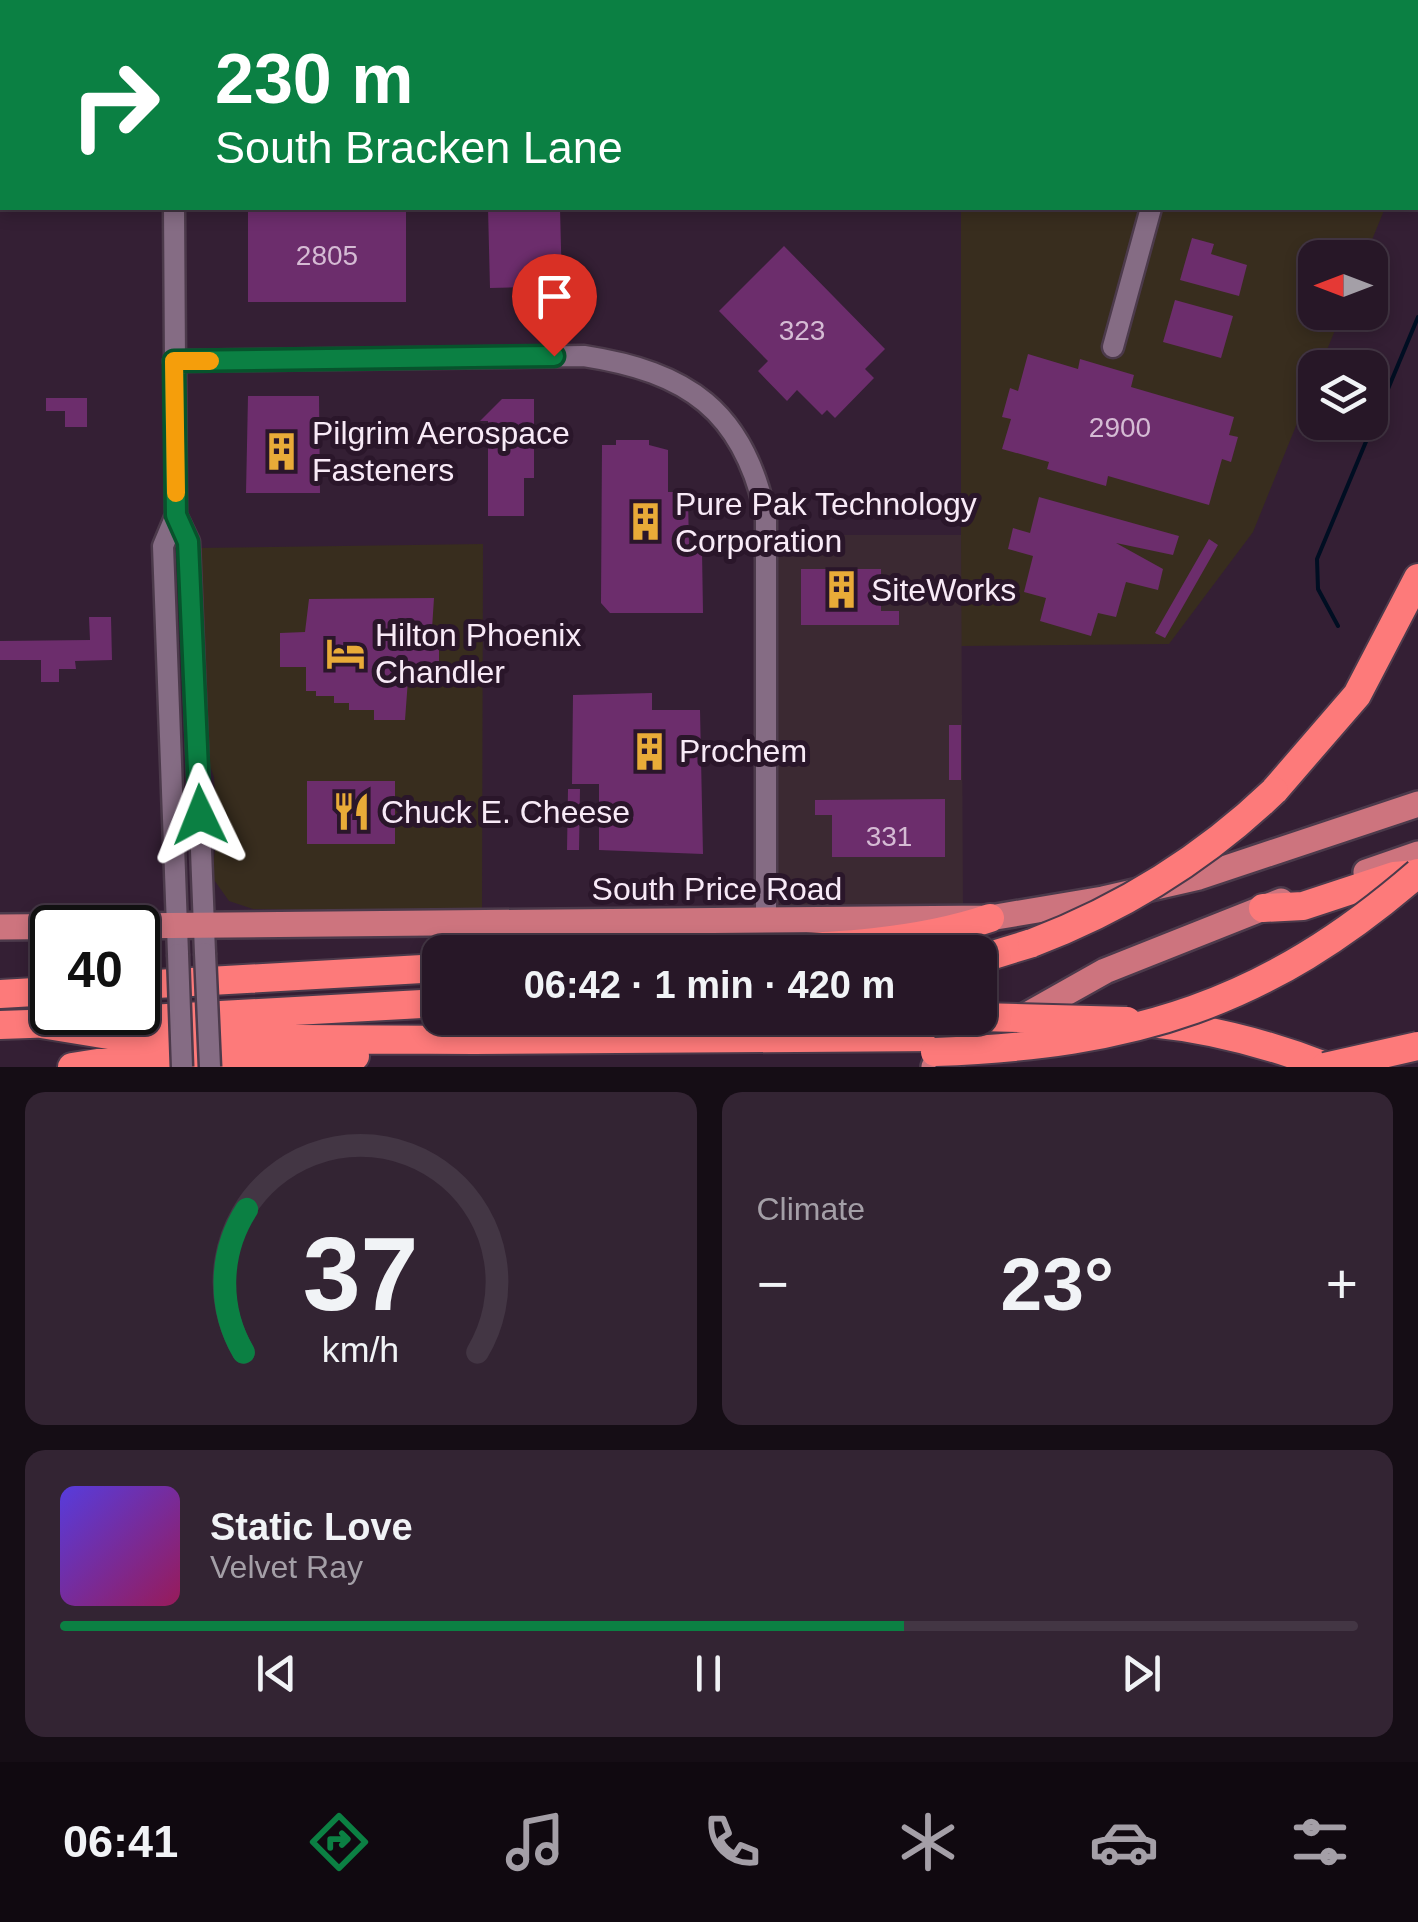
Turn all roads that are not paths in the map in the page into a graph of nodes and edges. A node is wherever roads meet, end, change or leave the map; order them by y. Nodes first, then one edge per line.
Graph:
1 (174, 210) edge
2 (1150, 210) edge
3 (1113, 347) dead end
4 (174, 361) junction
5 (176, 515) junction
6 (1418, 578) edge
7 (197, 752) junction
8 (172, 754) junction
9 (1418, 804) edge
10 (1418, 854) edge
11 (1418, 873) edge
12 (1262, 908) junction
13 (990, 918) junction
14 (766, 921) junction
15 (178, 924) junction
16 (204, 924) junction
17 (0, 926) edge
18 (922, 935) edge
19 (997, 954) edge
20 (422, 969) edge
21 (160, 985) edge
22 (30, 992) edge
23 (0, 994) edge
24 (422, 1004) edge
25 (160, 1018) edge
26 (997, 1020) edge
27 (30, 1024) edge
28 (0, 1025) edge
29 (422, 1025) edge
30 (997, 1027) edge
31 (160, 1029) edge
32 (109, 1035) edge
33 (968, 1035) edge
34 (1418, 1046) edge
35 (932, 1056) edge
36 (72, 1067) edge
37 (182, 1067) edge
38 (210, 1067) edge
39 (1326, 1067) edge

1 - 4 street
2 - 3 street
4 - 5 street
4 - 14 street
5 - 7 street
5 - 8 street
6 - 19 highway, bridge
7 - 8 street
7 - 16 street
8 - 15 street
9 - 13 main road, South Price Road
10 - 12 main road
10 - 35 highway, bridge
11 - 12 highway
11 - 35 highway, bridge
12 - 26 main road
13 - 14 main road, South Price Road
13 - 18 highway
14 - 16 main road, South Price Road
15 - 16 main road, South Price Road
15 - 17 main road, South Price Road
15 - 37 street, bridge
16 - 38 street, bridge
20 - 21 highway
22 - 23 highway
24 - 25 highway
27 - 28 highway
29 - 31 highway
30 - 39 highway, bridge
32 - 35 highway
33 - 35 highway
34 - 39 highway, bridge
35 - 36 highway

